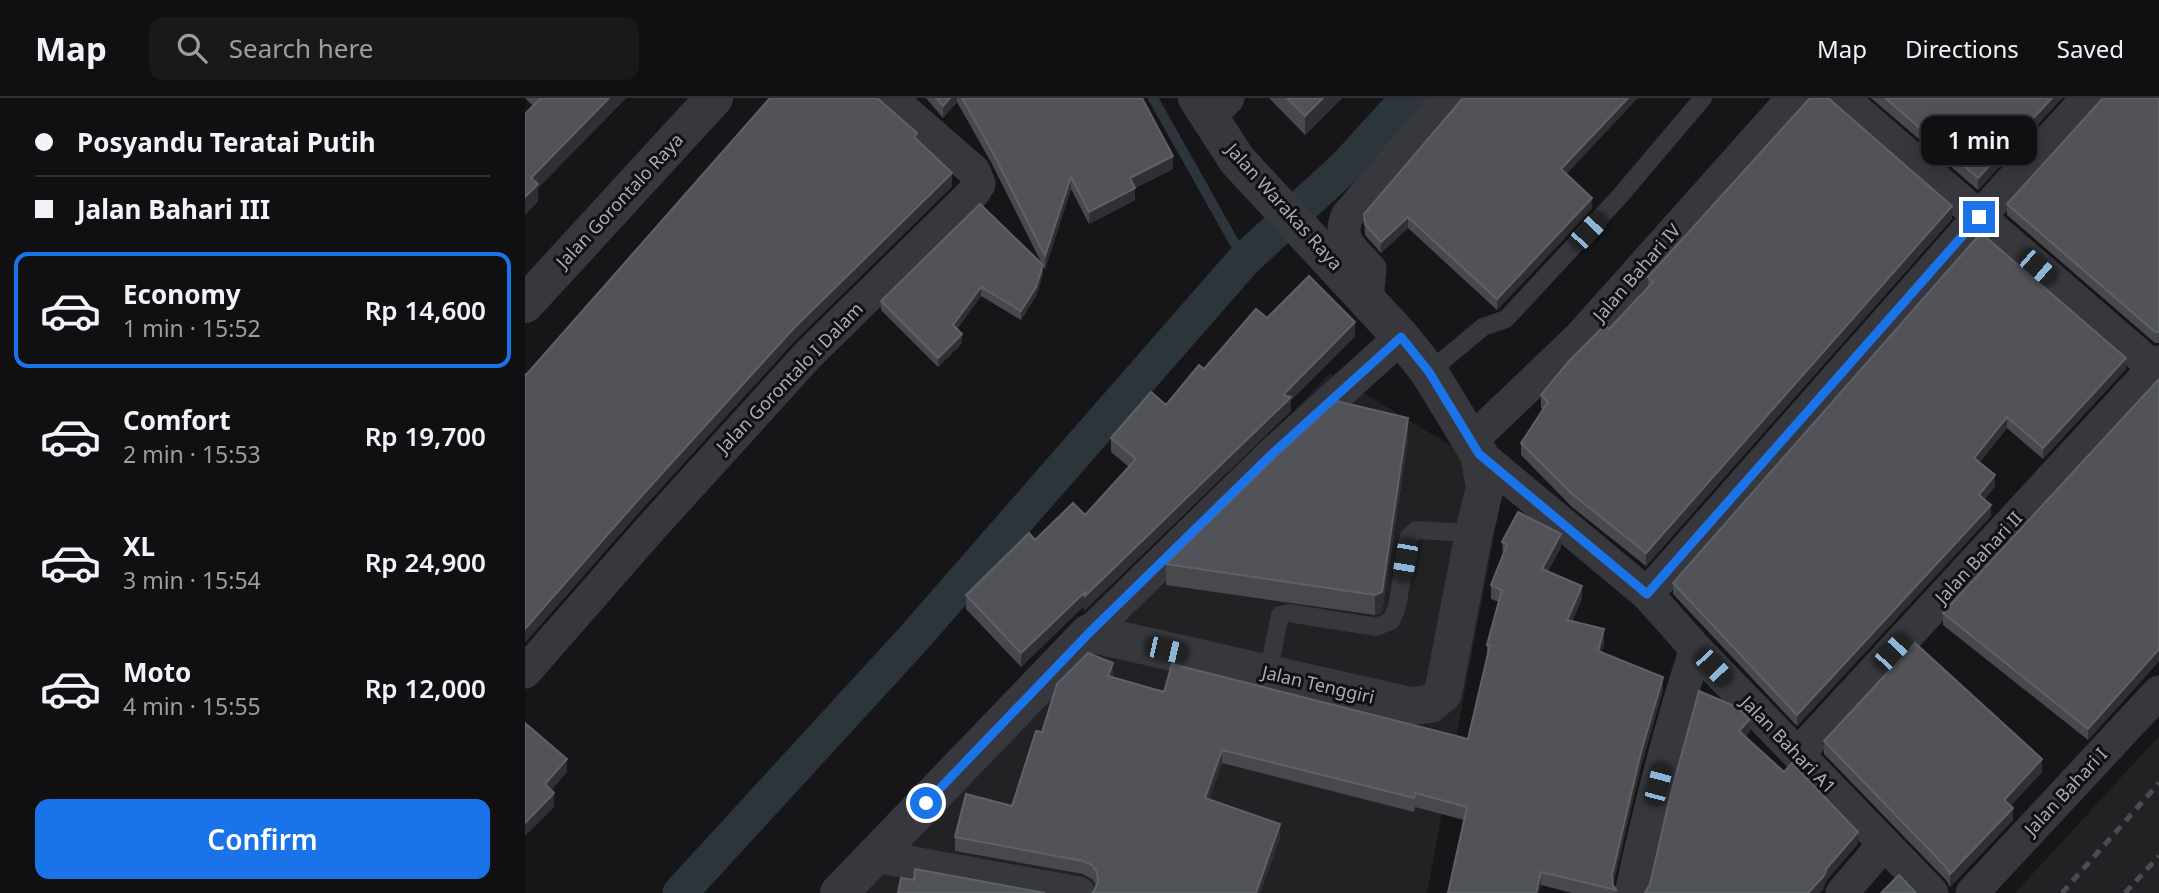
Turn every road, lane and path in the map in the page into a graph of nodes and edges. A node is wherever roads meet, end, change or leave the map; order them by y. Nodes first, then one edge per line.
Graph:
1 (714, 98) edge
2 (890, 98) edge
3 (1448, 98) edge
4 (1703, 98) edge
5 (1793, 98) edge
6 (1842, 98) edge
7 (2088, 98) edge
8 (1211, 105) edge
9 (1979, 217) junction
10 (1358, 290) junction
11 (525, 304) edge
12 (1401, 337) junction
13 (2157, 367) edge
14 (1429, 372) junction
15 (1475, 447) junction
16 (1473, 533) junction
17 (1647, 594) junction
18 (1089, 633) junction
19 (1696, 649) junction
20 (525, 672) edge
21 (1268, 674) junction
22 (2159, 692) edge
23 (1798, 754) junction
24 (1884, 844) junction
25 (875, 856) junction
26 (839, 893) edge
27 (1079, 893) edge
28 (1631, 893) edge
29 (1842, 893) edge
30 (1932, 893) edge
31 (1972, 893) edge

1 - 11 street, Jalan Gorontalo Raya
2 - 20 street, Jalan Gorontalo I Dalam
3 - 10 street
4 - 14 lane
5 - 15 street, Jalan Bahari IV
6 - 9 street
7 - 9 street
8 - 10 street, Jalan Warakas Raya
9 - 13 street
9 - 17 street
10 - 12 street, Jalan Tenggiri
12 - 14 street, Jalan Tenggiri
12 - 18 street
13 - 23 street, Jalan Bahari II
14 - 15 street, Jalan Tenggiri
15 - 16 street, Jalan Tenggiri
15 - 17 street, Jalan Bahari A1
16 - 21 lane
16 - 21 street, Jalan Tenggiri
17 - 19 street, Jalan Bahari A1
18 - 21 street, Jalan Tenggiri
18 - 25 street
19 - 23 street, Jalan Bahari A1
19 - 28 street
22 - 31 street, Jalan Bahari I
23 - 24 street, Jalan Bahari A1
24 - 29 street
24 - 30 street, Jalan Bahari A1
25 - 26 street
25 - 27 street

